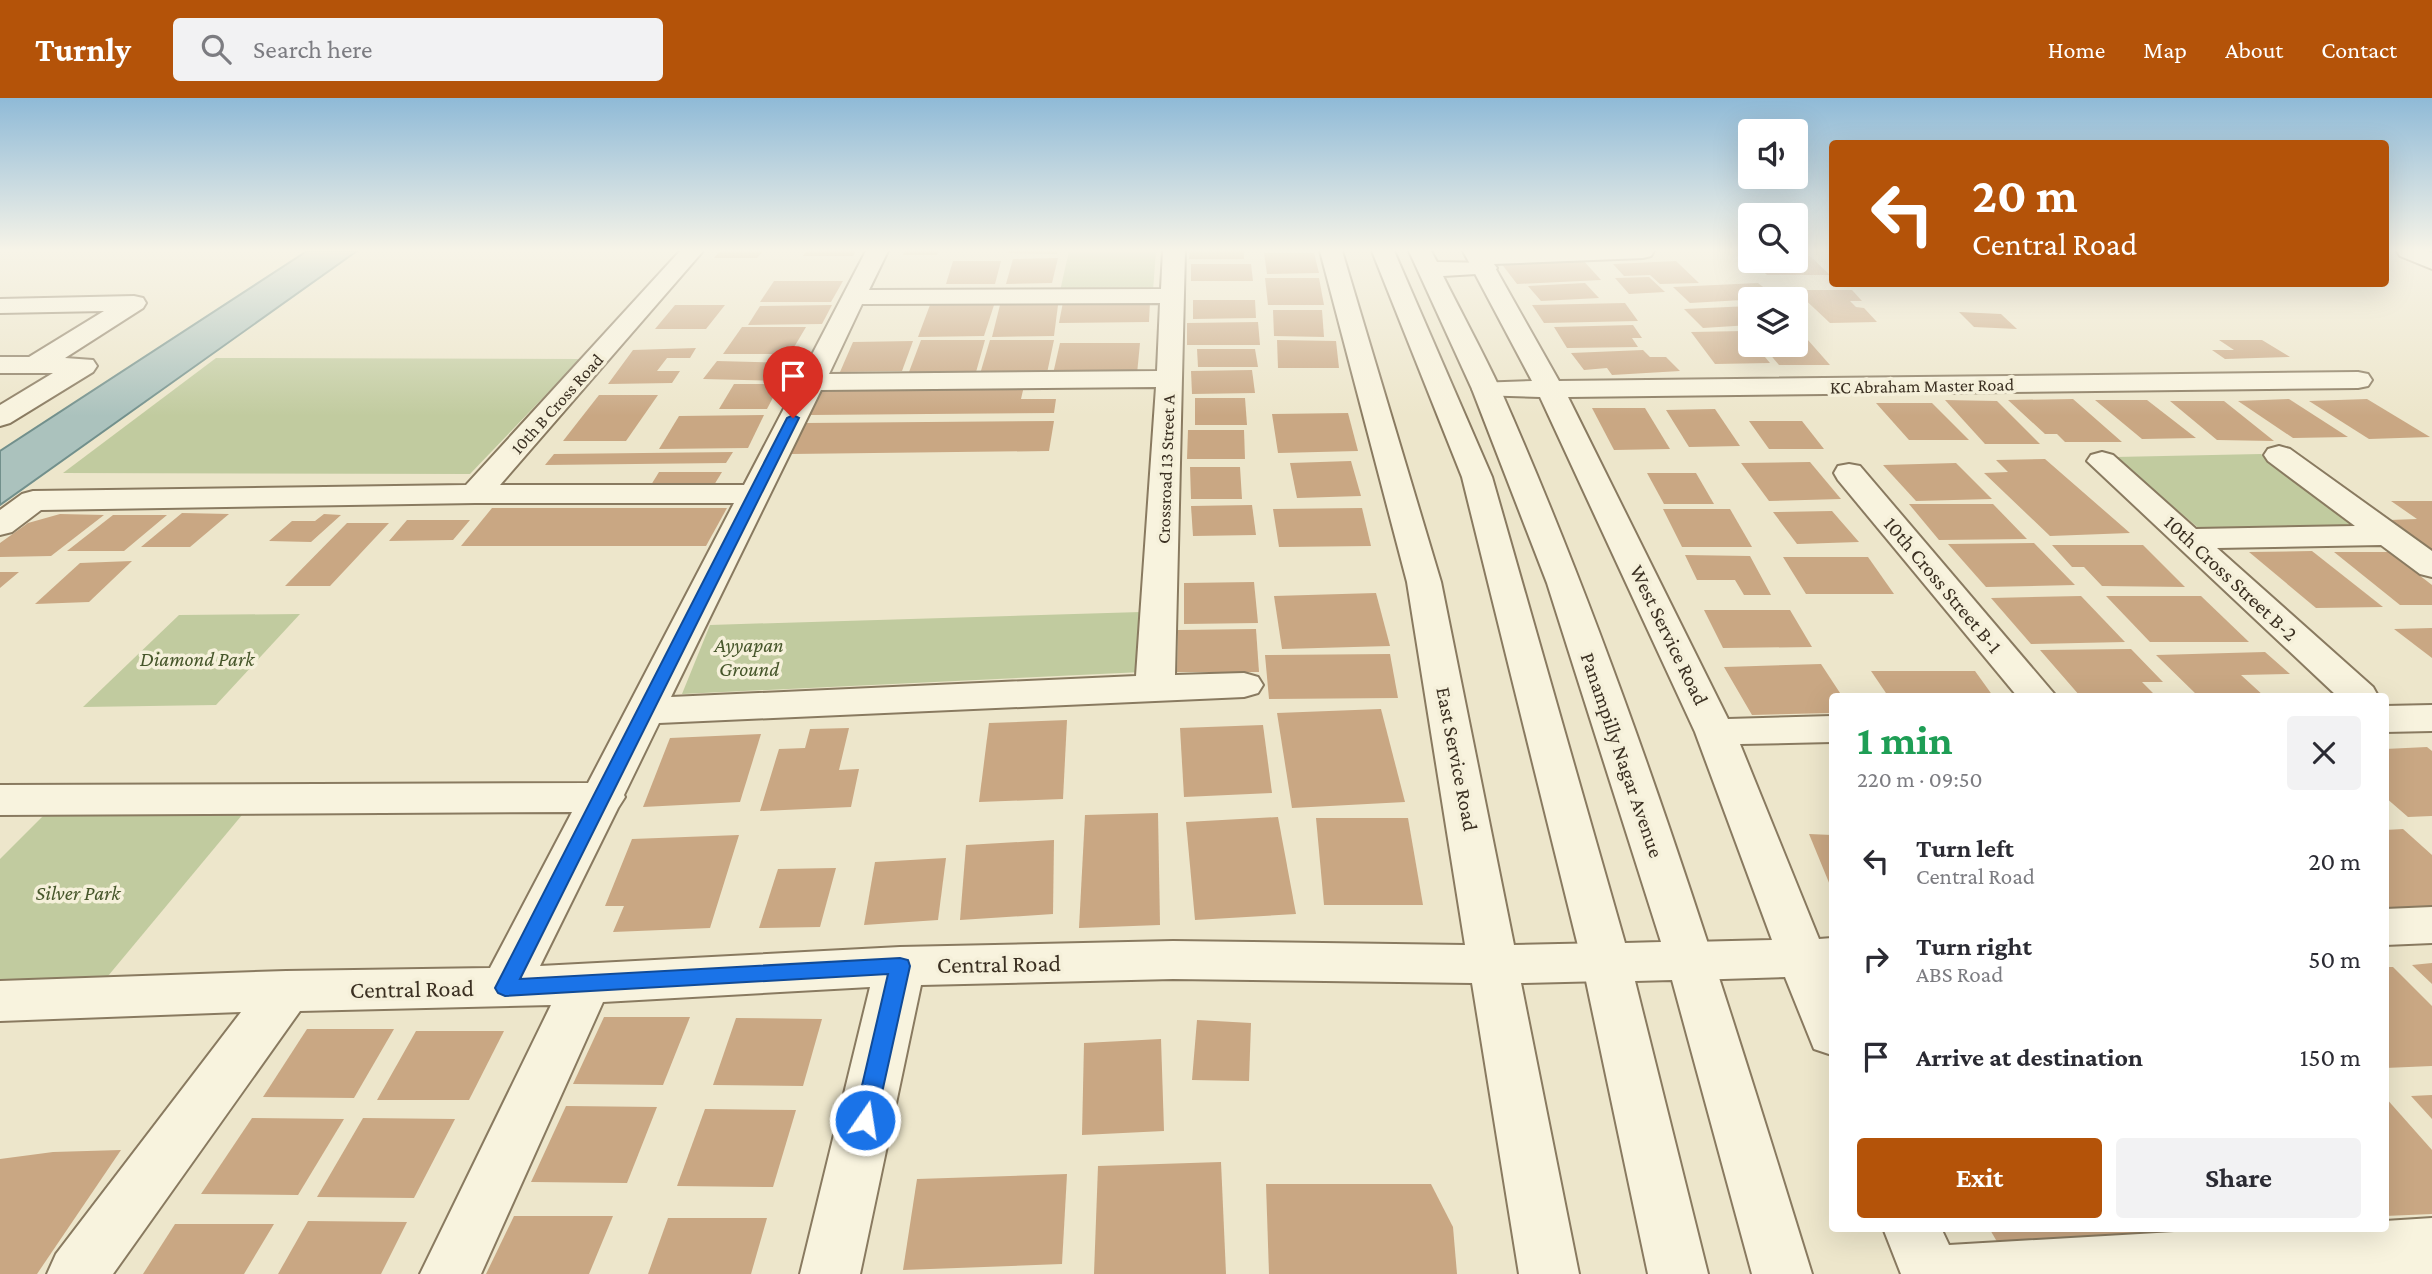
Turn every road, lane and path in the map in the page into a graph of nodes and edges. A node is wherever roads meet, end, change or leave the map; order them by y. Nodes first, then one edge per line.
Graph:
1 (129, 306) edge
2 (643, 306) edge
3 (850, 306) edge
4 (1171, 306) edge
5 (1346, 306) edge
6 (1405, 306) edge
7 (1447, 306) edge
8 (1505, 306) edge
9 (0, 365) edge
10 (35, 365) junction
11 (1170, 379) junction
12 (2358, 380) dead end
13 (811, 382) junction
14 (1486, 389) junction
15 (1550, 389) junction
16 (0, 417) edge
17 (0, 430) edge
18 (0, 441) edge
19 (2279, 455) dead end
20 (2102, 461) dead end
21 (1849, 473) dead end
22 (475, 494) junction
23 (754, 494) junction
24 (0, 525) edge
25 (2386, 535) junction
26 (2188, 539) junction
27 (2432, 567) edge
28 (1244, 685) dead end
29 (1155, 687) junction
30 (2034, 693) edge
31 (2356, 693) edge
32 (646, 711) junction
33 (2432, 718) edge
34 (2389, 719) edge
35 (1829, 729) edge
36 (1715, 732) junction
37 (604, 797) junction
38 (0, 800) edge
39 (2432, 925) edge
40 (2389, 927) edge
41 (1817, 958) edge
42 (1606, 961) junction
43 (1691, 961) junction
44 (1495, 964) junction
45 (900, 966) junction
46 (587, 983) junction
47 (505, 988) junction
48 (286, 991) junction
49 (0, 1001) edge
50 (1829, 1019) edge
51 (1914, 1232) edge
52 (2432, 1246) edge
53 (77, 1274) edge
54 (450, 1274) edge
55 (830, 1274) edge
56 (1549, 1274) edge
57 (1678, 1274) edge
58 (1783, 1274) edge
59 (1931, 1274) edge
60 (1945, 1274) edge

1 - 10 street
2 - 22 street, 10th B Cross Road
3 - 13 street
4 - 11 street, Crossroad 13 Street A
5 - 44 street, East Service Road
6 - 42 street
7 - 14 street, Panampilly Nagar Avenue
8 - 15 street, West Service Road
9 - 10 street
10 - 16 street
11 - 13 street
11 - 29 street, Crossroad 13 Street A
12 - 15 street, KC Abraham Master Road
13 - 23 street
14 - 15 street, KC Abraham Master Road
14 - 43 street, Panampilly Nagar Avenue
15 - 36 street, West Service Road
17 - 18 street
19 - 25 street
20 - 26 street, 10th Cross Street B-2
21 - 30 street, 10th Cross Street B-1
22 - 23 street
22 - 24 street
23 - 32 street
25 - 26 street
25 - 27 street
26 - 31 street, 10th Cross Street B-2
28 - 29 street
29 - 32 street
32 - 37 street
33 - 34 street
35 - 36 street
36 - 41 street, West Service Road
37 - 38 street
37 - 47 street
39 - 40 street
41 - 43 street, Central Road
41 - 50 street, West Service Road
42 - 43 street, Central Road
42 - 44 street, Central Road
42 - 57 street
43 - 58 street, Panampilly Nagar Avenue
44 - 45 street, Central Road
44 - 56 street, East Service Road
45 - 46 street, Central Road
45 - 55 street
46 - 47 street, Central Road
46 - 54 street
47 - 48 street, Central Road
48 - 49 street, Central Road
48 - 53 street
51 - 59 street
52 - 60 street

